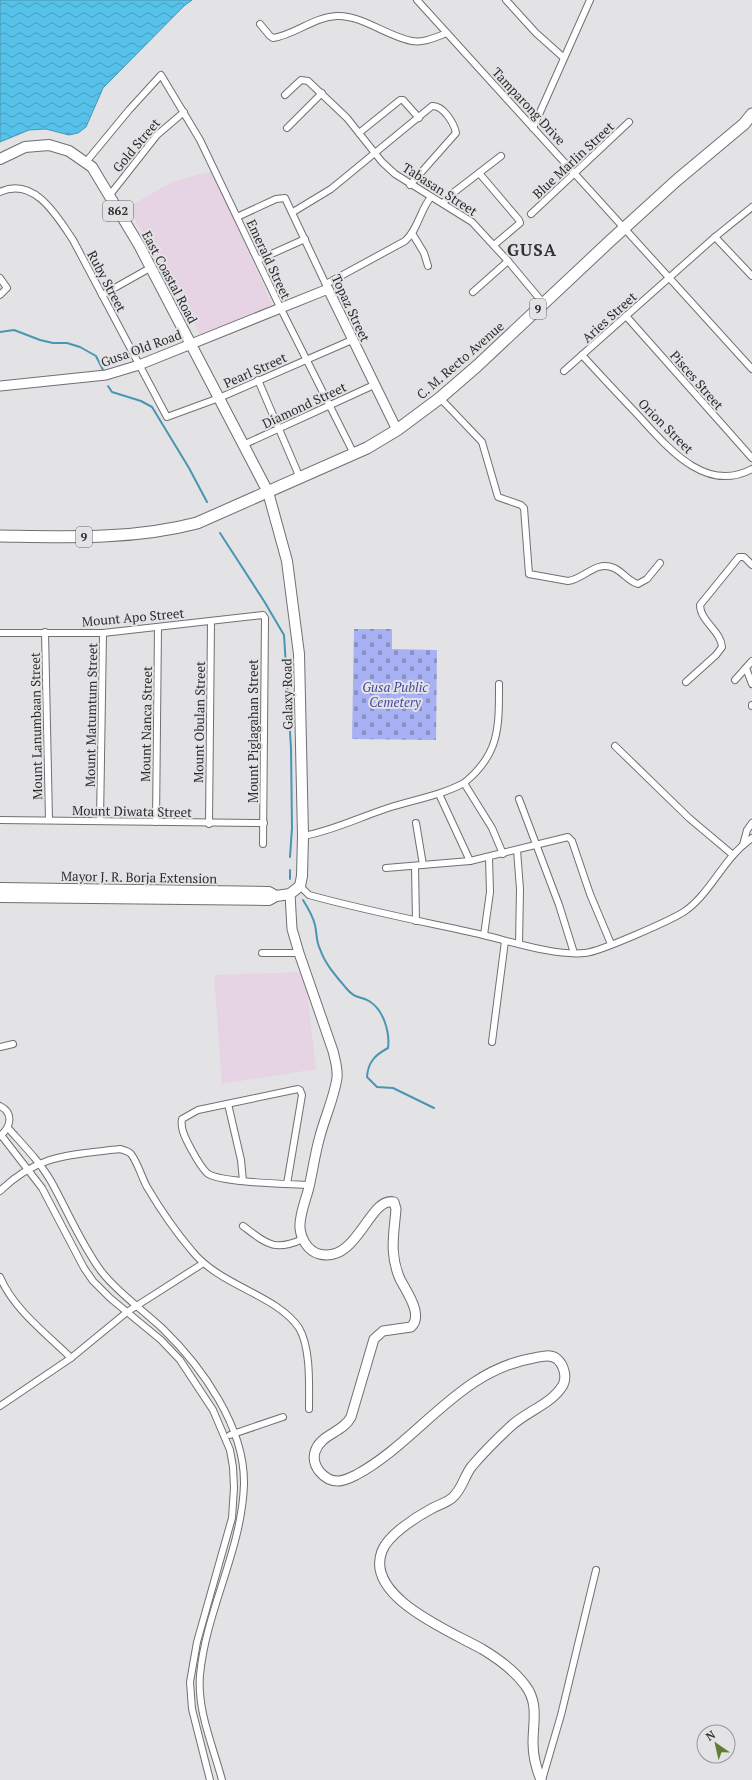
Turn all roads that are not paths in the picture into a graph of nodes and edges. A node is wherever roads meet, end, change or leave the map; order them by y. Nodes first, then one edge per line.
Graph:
1 (417, 0) edge
2 (506, 0) edge
3 (581, 0) edge
4 (588, 3) edge
5 (260, 24) dead end
6 (447, 33) junction
7 (564, 58) junction
8 (322, 94) junction
9 (284, 95) dead end
10 (184, 112) junction
11 (752, 114) edge
12 (419, 118) junction
13 (629, 122) dead end
14 (748, 123) edge
15 (287, 128) dead end
16 (533, 128) junction
17 (359, 133) junction
18 (375, 154) junction
19 (501, 156) dead end
20 (0, 159) edge
21 (86, 162) junction
22 (479, 173) junction
23 (575, 173) junction
24 (410, 185) junction
25 (0, 192) edge
26 (109, 196) junction
27 (431, 197) junction
28 (443, 203) junction
29 (752, 207) edge
30 (293, 212) junction
31 (531, 214) dead end
32 (237, 217) junction
33 (625, 227) junction
34 (412, 233) junction
35 (715, 237) junction
36 (305, 239) junction
37 (494, 245) junction
38 (258, 260) junction
39 (508, 261) junction
40 (428, 266) dead end
41 (150, 268) junction
42 (752, 276) edge
43 (0, 278) edge
44 (669, 278) junction
45 (327, 286) junction
46 (473, 292) dead end
47 (0, 295) edge
48 (102, 295) junction
49 (544, 304) junction
50 (280, 307) junction
51 (626, 316) junction
52 (352, 340) junction
53 (191, 344) junction
54 (582, 355) junction
55 (306, 360) junction
56 (139, 365) junction
57 (752, 369) edge
58 (564, 372) dead end
59 (258, 380) junction
60 (374, 385) junction
61 (0, 386) edge
62 (219, 398) junction
63 (440, 398) junction
64 (330, 405) junction
65 (167, 417) joint
66 (280, 428) junction
67 (397, 430) junction
68 (244, 445) junction
69 (354, 454) junction
70 (752, 458) edge
71 (752, 469) edge
72 (300, 478) junction
73 (268, 492) junction
74 (0, 536) edge
75 (660, 563) dead end
76 (752, 565) edge
77 (265, 618) joint
78 (211, 621) junction
79 (158, 627) junction
80 (45, 632) junction
81 (0, 633) edge
82 (102, 633) junction
83 (752, 661) edge
84 (746, 668) junction
85 (734, 680) dead end
86 (686, 682) dead end
87 (498, 684) dead end
88 (752, 684) edge
89 (615, 746) dead end
90 (464, 783) junction
91 (439, 794) junction
92 (519, 799) dead end
93 (0, 820) edge
94 (49, 820) junction
95 (100, 821) junction
96 (156, 822) junction
97 (264, 823) junction
98 (752, 823) edge
99 (209, 824) junction
100 (416, 824) dead end
101 (303, 836) junction
102 (752, 838) edge
103 (264, 844) dead end
104 (535, 845) junction
105 (743, 845) junction
106 (517, 850) junction
107 (503, 854) junction
108 (733, 855) junction
109 (490, 858) junction
110 (470, 862) junction
111 (423, 865) junction
112 (415, 866) junction
113 (386, 868) dead end
114 (300, 886) junction
115 (0, 888) edge
116 (125, 893) junction
117 (290, 894) junction
118 (0, 897) edge
119 (416, 921) junction
120 (484, 936) junction
121 (505, 941) junction
122 (519, 944) junction
123 (611, 944) junction
124 (299, 953) junction
125 (574, 953) junction
126 (262, 954) dead end
127 (492, 1042) dead end
128 (13, 1044) dead end
129 (0, 1047) edge
130 (228, 1104) junction
131 (0, 1106) edge
132 (8, 1128) junction
133 (0, 1135) edge
134 (39, 1164) junction
135 (28, 1168) junction
136 (243, 1180) junction
137 (287, 1184) junction
138 (310, 1185) junction
139 (0, 1191) edge
140 (243, 1226) dead end
141 (303, 1239) junction
142 (202, 1264) junction
143 (0, 1277) edge
144 (137, 1305) junction
145 (127, 1312) junction
146 (71, 1358) junction
147 (0, 1406) edge
148 (309, 1408) dead end
149 (283, 1417) dead end
150 (234, 1434) junction
151 (225, 1438) junction
152 (224, 1544) junction
153 (233, 1545) junction
154 (596, 1570) dead end
155 (197, 1642) junction
156 (205, 1643) junction
157 (216, 1756) junction
158 (204, 1761) junction
159 (210, 1780) edge
160 (222, 1780) edge
161 (541, 1780) edge

1 - 6 street, Tamparong Drive
2 - 7 street
3 - 4 street
4 - 7 street
5 - 6 street
6 - 16 street, Tamparong Drive
7 - 16 street
8 - 9 street, Tabasan Street
8 - 15 street
8 - 17 street, Tabasan Street
10 - 21 street, Emerald Street
10 - 26 street, Gold Street
10 - 32 street, Emerald Street
11 - 14 highway, C. M. Recto Avenue / 9
12 - 17 street
12 - 18 street
12 - 24 street
13 - 23 street, Blue Marlin Street
14 - 33 highway, C. M. Recto Avenue / 9
16 - 23 street, Tamparong Drive
17 - 18 street, Tabasan Street
18 - 24 street, Tabasan Street
18 - 30 street
19 - 22 street
20 - 21 main road, East Coastal Road / 862
21 - 26 main road, East Coastal Road / 862
22 - 28 street
22 - 37 street
23 - 31 street, Blue Marlin Street
23 - 33 street, Tamparong Drive
24 - 27 street, Tabasan Street
25 - 48 street, Ruby Street
26 - 41 main road, East Coastal Road / 862
27 - 28 street, Tabasan Street
27 - 34 street
28 - 37 street, Tabasan Street
29 - 35 street, Aries Street
30 - 32 street, Topaz Street
30 - 36 street, Topaz Street
32 - 38 street, Emerald Street
33 - 44 street
33 - 49 highway, C. M. Recto Avenue / 9
34 - 40 street
34 - 45 street
35 - 42 street
35 - 44 street, Aries Street
36 - 38 street
36 - 45 street, Topaz Street
37 - 39 street, Tabasan Street
38 - 50 street, Emerald Street
39 - 46 street
39 - 49 street, Tabasan Street
41 - 48 street
41 - 53 main road, East Coastal Road / 862
43 - 47 street
44 - 51 street, Aries Street
44 - 57 street
45 - 50 main road, Gusa Old Road
45 - 52 main road, Topaz Street
48 - 56 street, Ruby Street
49 - 63 highway, C. M. Recto Avenue / 9
50 - 53 main road, Gusa Old Road
50 - 55 street, Emerald Street
51 - 54 street, Aries Street
51 - 70 street, Pisces Street
52 - 55 street, Pearl Street
52 - 60 main road, Topaz Street
53 - 56 main road, Gusa Old Road
53 - 62 main road, East Coastal Road / 862
54 - 58 street, Aries Street
54 - 71 street, Orion Street
55 - 59 street, Pearl Street
55 - 64 street, Emerald Street
56 - 61 main road, Gusa Old Road
56 - 65 street, Ruby Street
59 - 62 street, Pearl Street
59 - 66 street
60 - 64 street, Diamond Street
60 - 67 main road, Topaz Street
62 - 65 street, Pearl Street
62 - 68 main road, East Coastal Road / 862
63 - 67 highway, C. M. Recto Avenue / 9
63 - 75 street
64 - 66 street, Diamond Street
64 - 69 street, Emerald Street
66 - 68 street, Diamond Street
66 - 72 street
67 - 69 highway, C. M. Recto Avenue / 9
68 - 73 main road, East Coastal Road / 862
69 - 72 highway, C. M. Recto Avenue / 9
72 - 73 highway, C. M. Recto Avenue / 9
73 - 74 highway, C. M. Recto Avenue / 9
73 - 101 main road, Galaxy Road
76 - 86 street
77 - 78 street, Mount Apo Street
77 - 97 street, Mount Piglagahan Street
78 - 79 street, Mount Apo Street
78 - 99 street, Mount Obulan Street
79 - 82 street, Mount Apo Street
79 - 96 street, Mount Nanca Street
80 - 81 street, Mount Apo Street
80 - 82 street, Mount Apo Street
80 - 94 street, Mount Lanumbaan Street
82 - 95 street, Mount Matumtum Street
83 - 84 street
84 - 85 street
84 - 88 street
87 - 90 street
89 - 108 street
90 - 91 street
90 - 107 street
91 - 101 street
91 - 110 street
92 - 104 street
93 - 94 street, Mount Diwata Street
94 - 95 street, Mount Diwata Street
95 - 96 street, Mount Diwata Street
96 - 99 street, Mount Diwata Street
97 - 99 street, Mount Diwata Street
97 - 103 street, Mount Piglagahan Street
98 - 105 street
100 - 111 street
101 - 114 main road, Galaxy Road
102 - 105 street
104 - 106 street
104 - 123 street
104 - 125 street
105 - 108 street
106 - 107 street
106 - 122 street
107 - 109 street
108 - 123 street
109 - 110 street
109 - 120 street
110 - 111 street
111 - 112 street
112 - 113 street
112 - 119 street
114 - 117 main road
114 - 119 street
115 - 116 main road, Mayor J. R. Borja Extension
116 - 117 main road, Mayor J. R. Borja Extension
116 - 118 main road, Mayor J. R. Borja Extension
117 - 124 main road
119 - 120 street
120 - 121 street
121 - 122 street
121 - 127 street
122 - 125 street
123 - 125 street
124 - 126 street
124 - 138 main road
128 - 129 street
130 - 136 street
130 - 136 street
130 - 137 street
131 - 132 street
132 - 133 street
132 - 134 street
133 - 135 street
134 - 135 street
134 - 142 street
134 - 144 street
135 - 139 street
135 - 145 street
136 - 137 street
137 - 138 street
138 - 141 main road
140 - 141 street
141 - 161 main road
142 - 144 street
142 - 148 street
143 - 146 street
144 - 145 street
144 - 150 street
145 - 146 street
145 - 151 street
146 - 147 street
149 - 150 street
150 - 151 street
150 - 153 street
151 - 152 street
152 - 153 street
152 - 155 street
153 - 156 street
154 - 161 street
155 - 156 street
155 - 158 street
156 - 157 street
157 - 158 street
157 - 160 street
158 - 159 street

